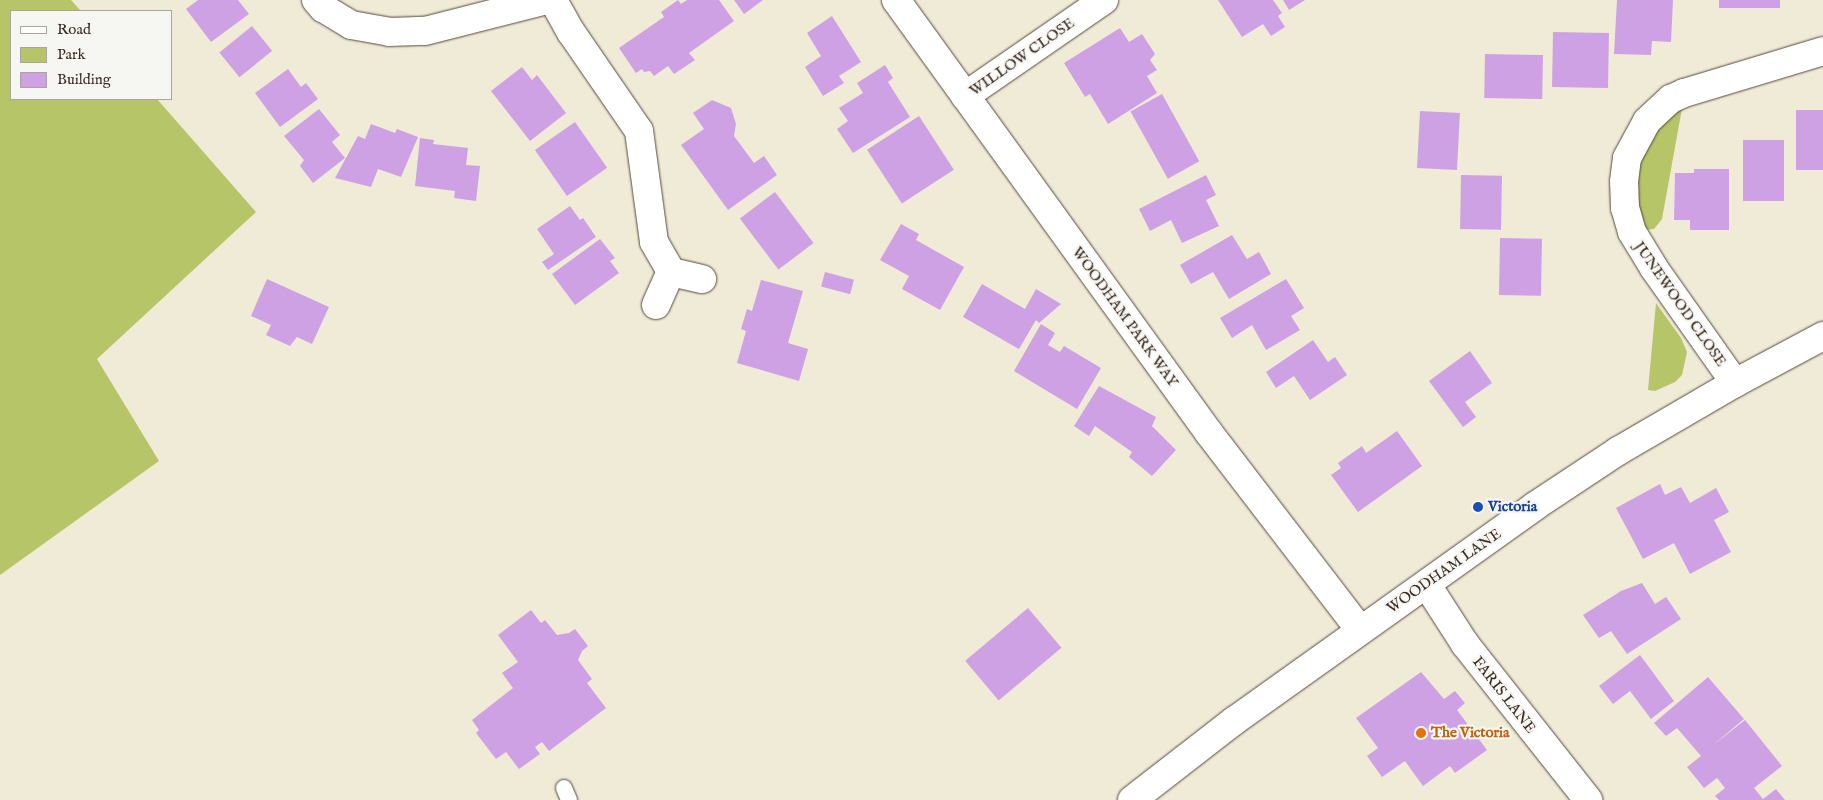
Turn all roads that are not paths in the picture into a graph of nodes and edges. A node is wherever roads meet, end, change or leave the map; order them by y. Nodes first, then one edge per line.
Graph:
1 (316, 0) edge
2 (547, 0) edge
3 (553, 0) edge
4 (896, 0) edge
5 (1104, 0) edge
6 (1823, 51) edge
7 (965, 96) junction
8 (671, 272) junction
9 (702, 279) dead end
10 (656, 305) dead end
11 (1823, 336) edge
12 (1735, 383) junction
13 (1427, 584) junction
14 (1360, 630) junction
15 (1132, 800) edge
16 (1588, 800) edge

1 - 2 street
3 - 8 street
4 - 7 street, WOODHAM PARK WAY
5 - 7 street, WILLOW CLOSE
6 - 12 street, JUNEWOOD CLOSE
7 - 14 street, WOODHAM PARK WAY
8 - 9 street
8 - 10 street
11 - 12 street, WOODHAM LANE
12 - 13 street, WOODHAM LANE
13 - 14 street, WOODHAM LANE
13 - 16 street, FARIS LANE
14 - 15 street, WOODHAM LANE

